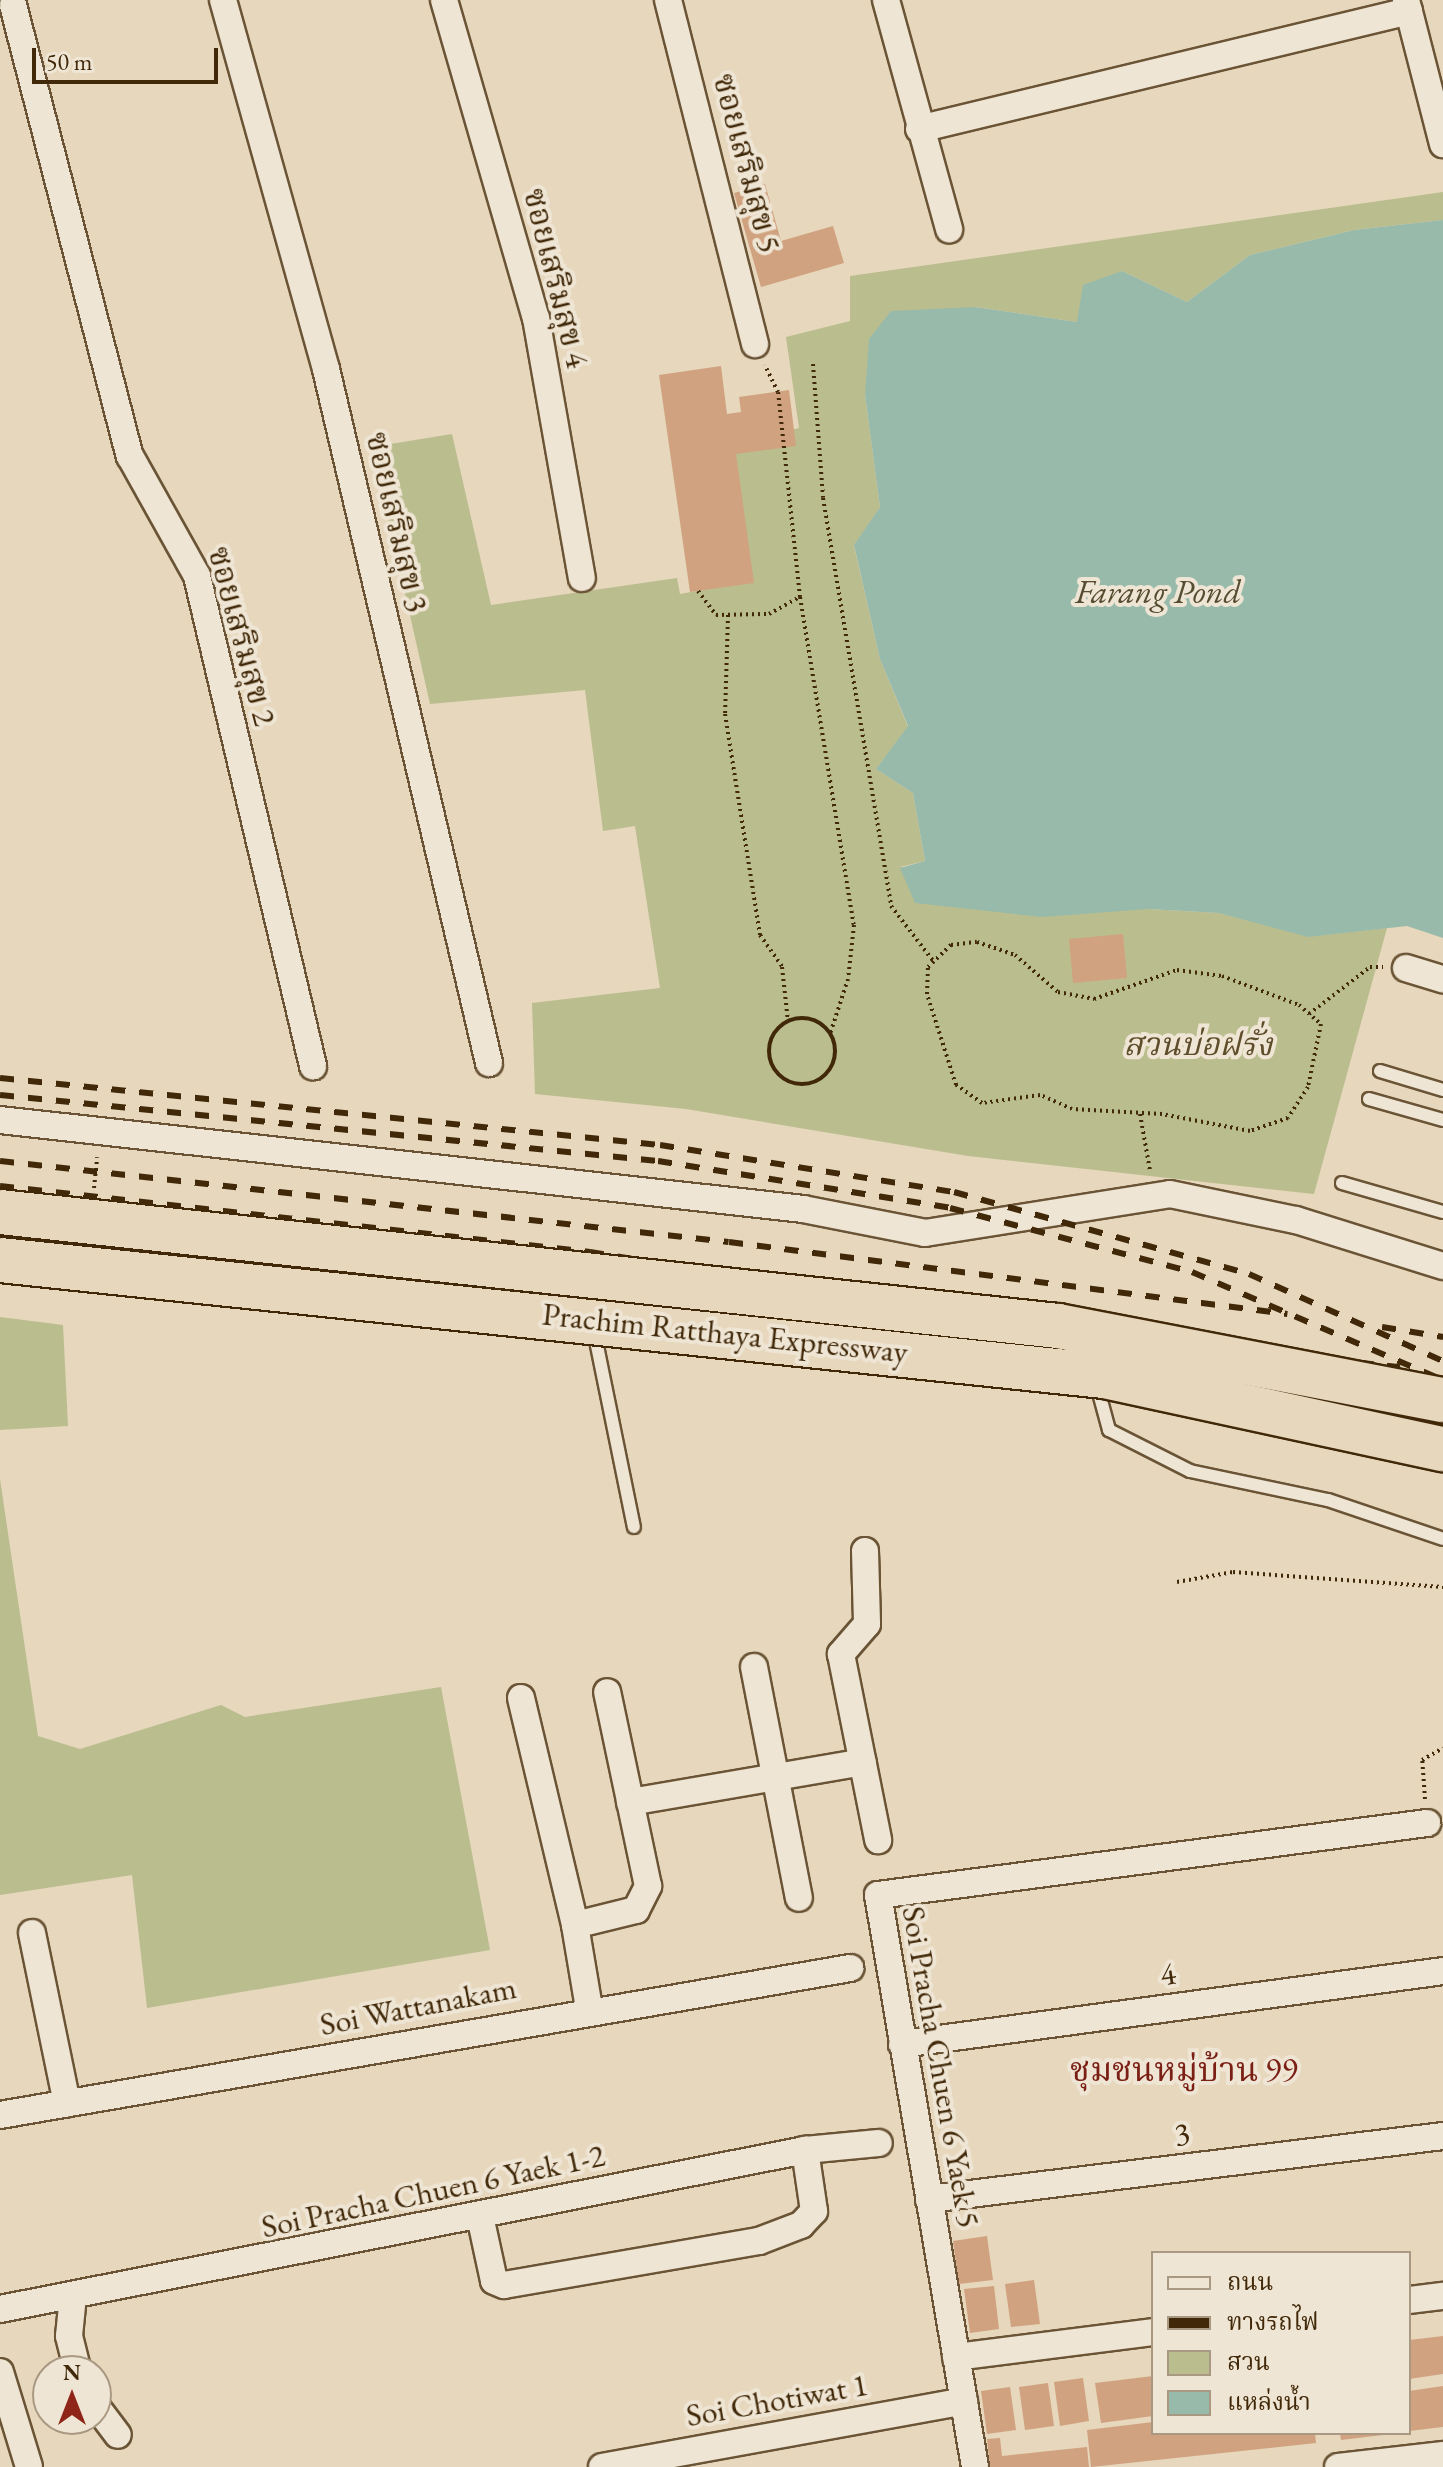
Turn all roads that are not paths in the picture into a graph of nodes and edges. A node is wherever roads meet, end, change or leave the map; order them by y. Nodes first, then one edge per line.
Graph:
1 (223, 0) edge
2 (444, 0) edge
3 (668, 0) edge
4 (886, 0) edge
5 (13, 5) edge
6 (1408, 6) edge
7 (919, 129) junction
8 (1443, 144) edge
9 (949, 229) dead end
10 (755, 344) road end
11 (582, 578) dead end
12 (1406, 968) road end
13 (1443, 979) edge
14 (489, 1063) dead end
15 (313, 1066) dead end
16 (1380, 1071) dead end
17 (1443, 1090) edge
18 (1369, 1099) dead end
19 (0, 1120) edge
20 (1443, 1120) edge
21 (1342, 1183) dead end
22 (1443, 1212) edge
23 (0, 1215) edge
24 (0, 1260) edge
25 (1443, 1266) edge
26 (581, 1269) junction
27 (1079, 1317) junction
28 (1085, 1346) dead end
29 (1276, 1350) dead end
30 (1320, 1359) dead end
31 (1089, 1360) dead end
32 (1443, 1388) edge
33 (1443, 1400) edge
34 (1443, 1449) edge
35 (634, 1527) dead end
36 (1443, 1539) edge
37 (865, 1551) dead end
38 (754, 1667) dead end
39 (607, 1692) dead end
40 (521, 1698) dead end
41 (863, 1762) junction
42 (775, 1776) junction
43 (630, 1802) junction
44 (1427, 1823) road end
45 (878, 1840) dead end
46 (799, 1898) dead end
47 (575, 1925) junction
48 (32, 1933) dead end
49 (850, 1968) dead end
50 (1443, 1971) edge
51 (589, 2008) junction
52 (902, 2044) junction
53 (67, 2103) junction
54 (0, 2115) edge
55 (1443, 2136) edge
56 (879, 2143) dead end
57 (805, 2150) junction
58 (929, 2199) junction
59 (480, 2216) junction
60 (73, 2296) junction
61 (1443, 2296) edge
62 (1411, 2300) edge
63 (0, 2309) edge
64 (1151, 2332) edge
65 (74, 2355) edge
66 (956, 2357) junction
67 (0, 2372) edge
68 (964, 2401) junction
69 (112, 2427) edge
70 (118, 2435) dead end
71 (1443, 2455) edge
72 (29, 2467) edge
73 (602, 2467) edge
74 (975, 2467) edge
75 (1338, 2467) edge

1 - 14 street, ซอยเสริมสุข 3
2 - 11 street, ซอยเสริมสุข 4
3 - 10 street, ซอยเสริมสุข 5
4 - 7 street
5 - 15 street, ซอยเสริมสุข 2
6 - 7 street
6 - 8 street
7 - 9 street
12 - 13 street
16 - 17 lane
18 - 20 lane
19 - 25 street
21 - 22 lane
23 - 26 lane
23 - 33 highway, Prachim Ratthaya Expressway, bridge
24 - 34 highway, Prachim Ratthaya Expressway, bridge
26 - 27 lane
26 - 35 lane
27 - 28 lane
27 - 29 lane
30 - 32 lane
31 - 36 lane
37 - 41 street
38 - 42 street
39 - 43 street
40 - 47 street
41 - 42 street
41 - 45 street
42 - 43 street
42 - 46 street
43 - 47 street
44 - 52 street, Soi Pracha Chuen 6 Yaek 5
47 - 51 street
48 - 53 street
49 - 51 street, Soi Wattanakam
50 - 52 street, 4
51 - 53 street, Soi Wattanakam
52 - 58 street, Soi Pracha Chuen 6 Yaek 5
53 - 54 street, Soi Wattanakam
55 - 58 street, 3
56 - 57 street, Soi Pracha Chuen 6 Yaek 1-2
57 - 59 street, Soi Pracha Chuen 6 Yaek 1-2
57 - 59 street
58 - 66 street, Soi Pracha Chuen 6 Yaek 5
59 - 60 street, Soi Pracha Chuen 6 Yaek 1-2
60 - 63 street, Soi Pracha Chuen 6 Yaek 1-2
60 - 65 street
61 - 62 street
64 - 66 street
66 - 68 street, Soi Pracha Chuen 6 Yaek 5
67 - 72 street
68 - 73 street, Soi Chotiwat 1
68 - 74 street, Soi Pracha Chuen 6 Yaek 5
69 - 70 street
71 - 75 street

